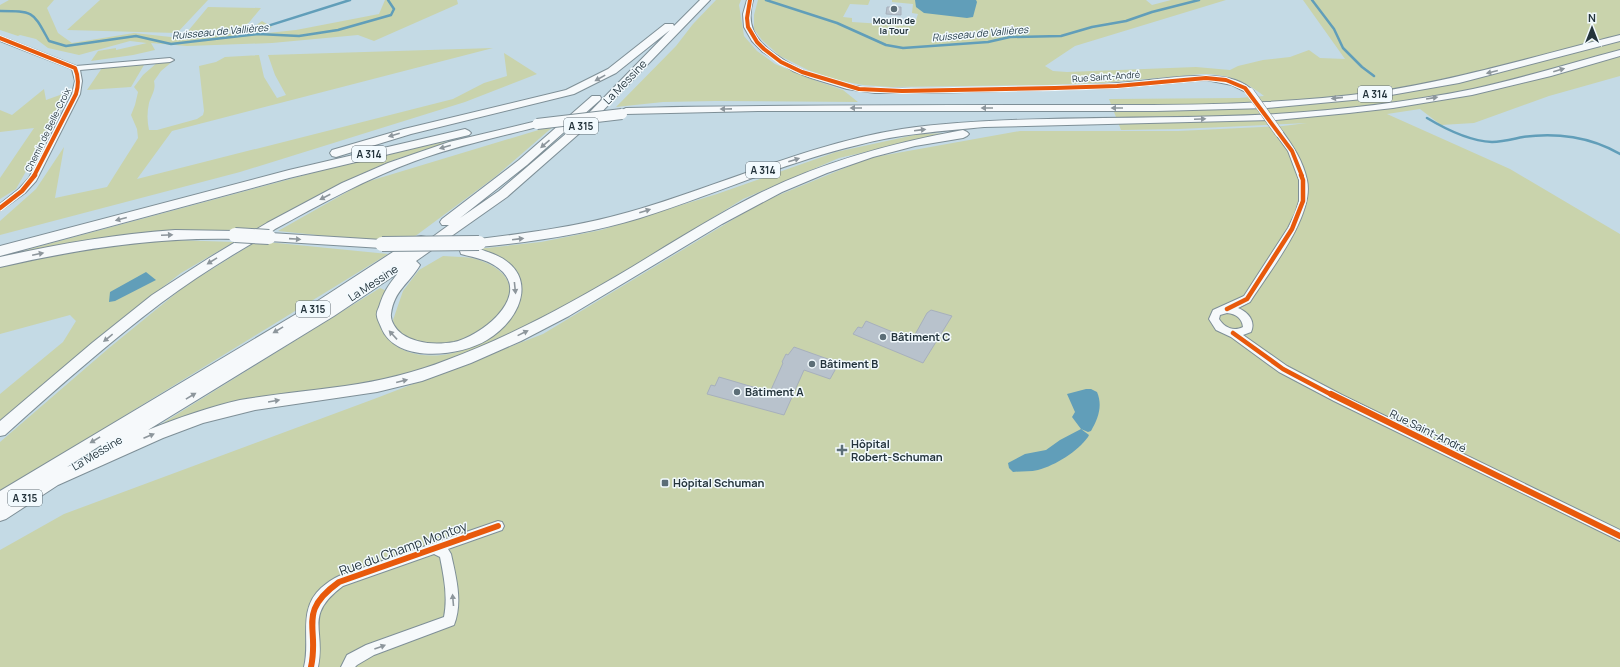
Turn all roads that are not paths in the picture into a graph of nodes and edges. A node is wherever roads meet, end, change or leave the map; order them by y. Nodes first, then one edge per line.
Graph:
1 (750, 0) edge
2 (697, 3) edge
3 (669, 26) junction
4 (0, 38) edge
5 (1620, 38) edge
6 (9, 42) junction
7 (0, 47) edge
8 (1620, 53) edge
9 (170, 60) dead end
10 (75, 68) junction
11 (539, 122) junction
12 (1050, 122) junction
13 (503, 194) junction
14 (199, 198) junction
15 (0, 208) edge
16 (379, 246) junction
17 (0, 251) edge
18 (0, 262) edge
19 (1247, 299) junction
20 (1227, 309) junction
21 (1245, 317) junction
22 (1247, 329) junction
23 (1234, 333) junction
24 (1262, 355) junction
25 (0, 430) edge
26 (50, 481) junction
27 (0, 500) edge
28 (0, 514) edge
29 (498, 526) dead end
30 (1620, 536) edge
31 (432, 548) junction
32 (311, 667) edge
33 (348, 667) edge

1 - 19 street, Rue Saint-André, bridge
2 - 3 highway, La Messine / A 315
2 - 13 highway, La Messine / A 315
3 -> 14 highway
3 -> 27 highway, La Messine / A 315
4 - 6 street
5 -> 11 highway, A 314, bridge
6 - 7 street
6 - 10 street
12 -> 8 highway, A 314
9 - 10 street
10 - 15 street, Chemin de Belle-Croix
11 - 14 highway, A 314
11 -> 25 highway
16 -> 12 highway, A 314, bridge
26 -> 12 highway
16 -> 13 highway
26 -> 13 highway, La Messine / A 315
14 -> 17 highway, A 314
18 -> 16 highway, bridge
19 - 20 street
19 - 21 street, Rue Saint-André
20 - 21 street
20 - 23 street
21 - 22 street
22 - 23 street
22 - 24 street, Rue Saint-André
23 - 24 street, Rue Saint-André
24 - 30 street, Rue Saint-André
26 - 28 highway, La Messine / A 315
29 - 31 street, Rue du Champ Montoy
31 - 32 street, Rue du Champ Montoy
33 -> 31 street, Rue du Champ Montoy

